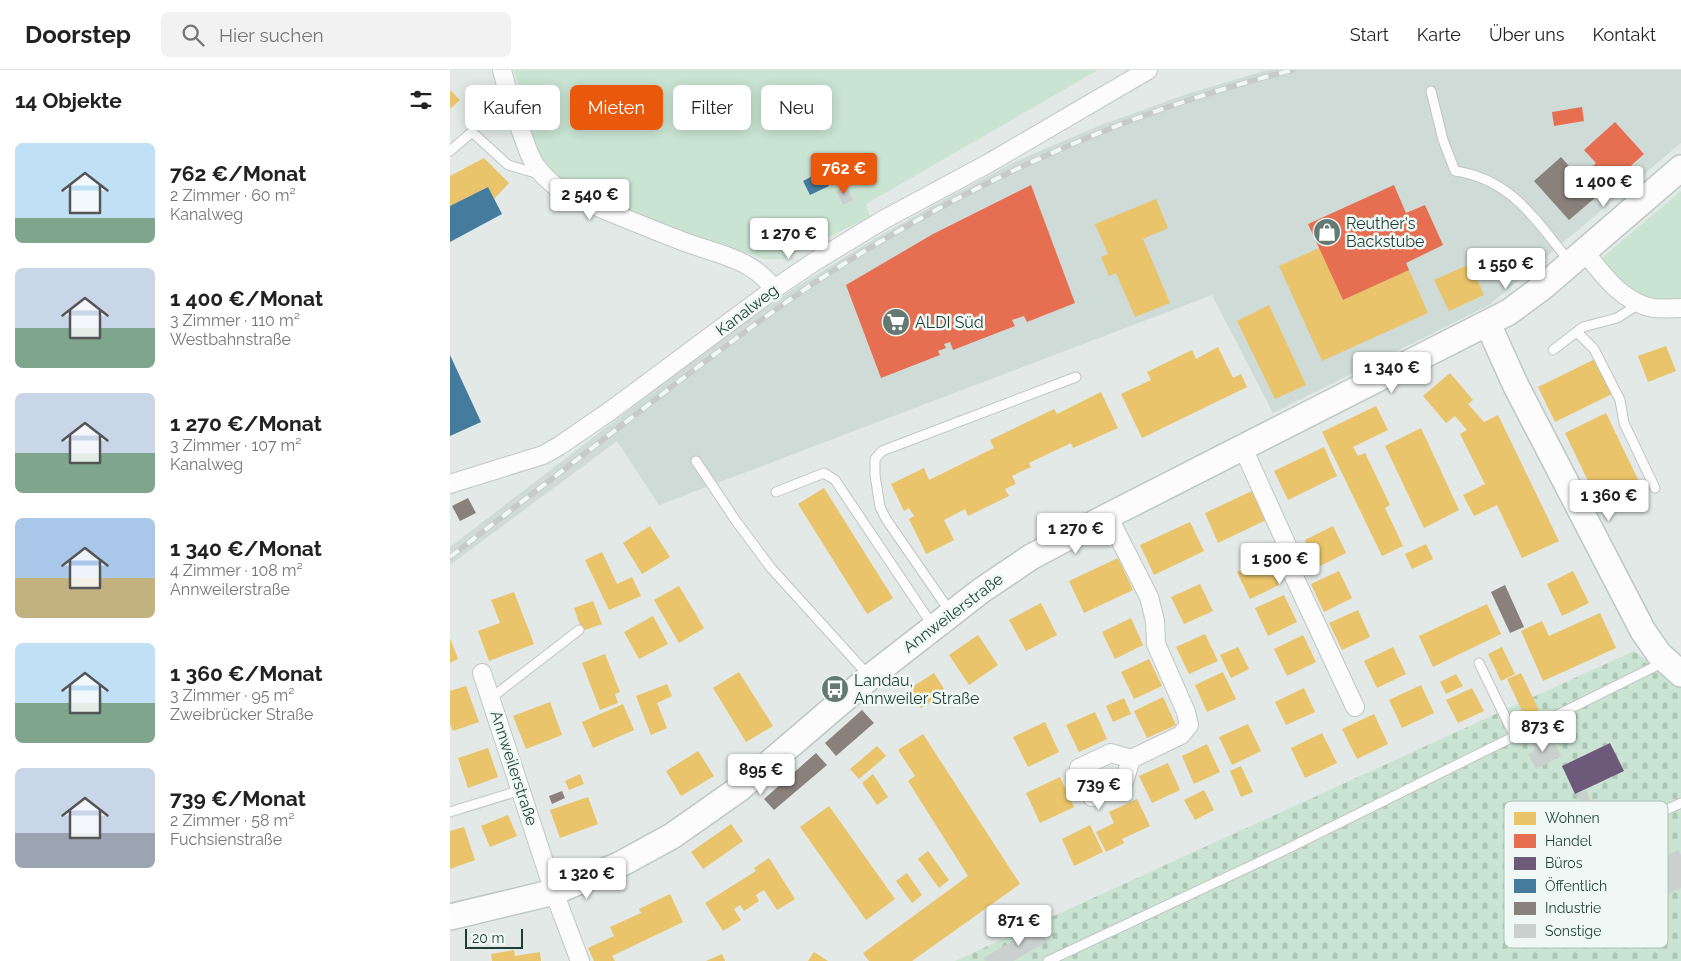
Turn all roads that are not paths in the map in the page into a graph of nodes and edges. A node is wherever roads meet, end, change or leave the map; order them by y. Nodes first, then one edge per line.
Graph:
1 (502, 70) edge
2 (1148, 70) edge
3 (1431, 91) dead end
4 (450, 151) edge
5 (1681, 168) edge
6 (544, 176) junction
7 (1577, 257) junction
8 (774, 289) junction
9 (1639, 304) junction
10 (1681, 308) edge
11 (1488, 324) junction
12 (1577, 332) junction
13 (1553, 350) dead end
14 (1076, 377) dead end
15 (1243, 448) junction
16 (696, 461) dead end
17 (450, 484) edge
18 (1655, 488) dead end
19 (776, 492) dead end
20 (1108, 516) junction
21 (942, 620) junction
22 (579, 630) dead end
23 (1479, 664) dead end
24 (1673, 667) edge
25 (482, 673) dead end
26 (870, 677) junction
27 (490, 698) junction
28 (1355, 707) dead end
29 (1514, 735) junction
30 (1131, 759) dead end
31 (521, 790) junction
32 (1681, 803) edge
33 (1668, 809) dead end
34 (450, 812) edge
35 (554, 892) junction
36 (450, 917) edge
37 (580, 961) edge
38 (1048, 961) edge

1 - 6 street
2 - 8 street, Kanalweg
3 - 7 lane
4 - 6 lane
5 - 7 street, Annweilerstraße
6 - 8 street
7 - 9 street
7 - 11 street, Annweilerstraße
8 - 17 street, Kanalweg
9 - 10 street
9 - 12 lane
11 - 15 street, Annweilerstraße
11 - 24 street
12 - 13 lane
12 - 18 lane
14 - 21 lane
15 - 20 street, Annweilerstraße
15 - 28 street
16 - 26 lane
19 - 21 lane
20 - 21 street, Annweilerstraße
20 - 30 street
21 - 26 street, Annweilerstraße
22 - 27 lane
23 - 29 lane
24 - 29 lane
25 - 27 street, Annweilerstraße
26 - 35 street, Annweilerstraße
27 - 31 street, Annweilerstraße
29 - 38 lane
31 - 34 lane
31 - 35 street, Annweilerstraße
32 - 33 lane
35 - 36 street, Annweilerstraße
35 - 37 street

